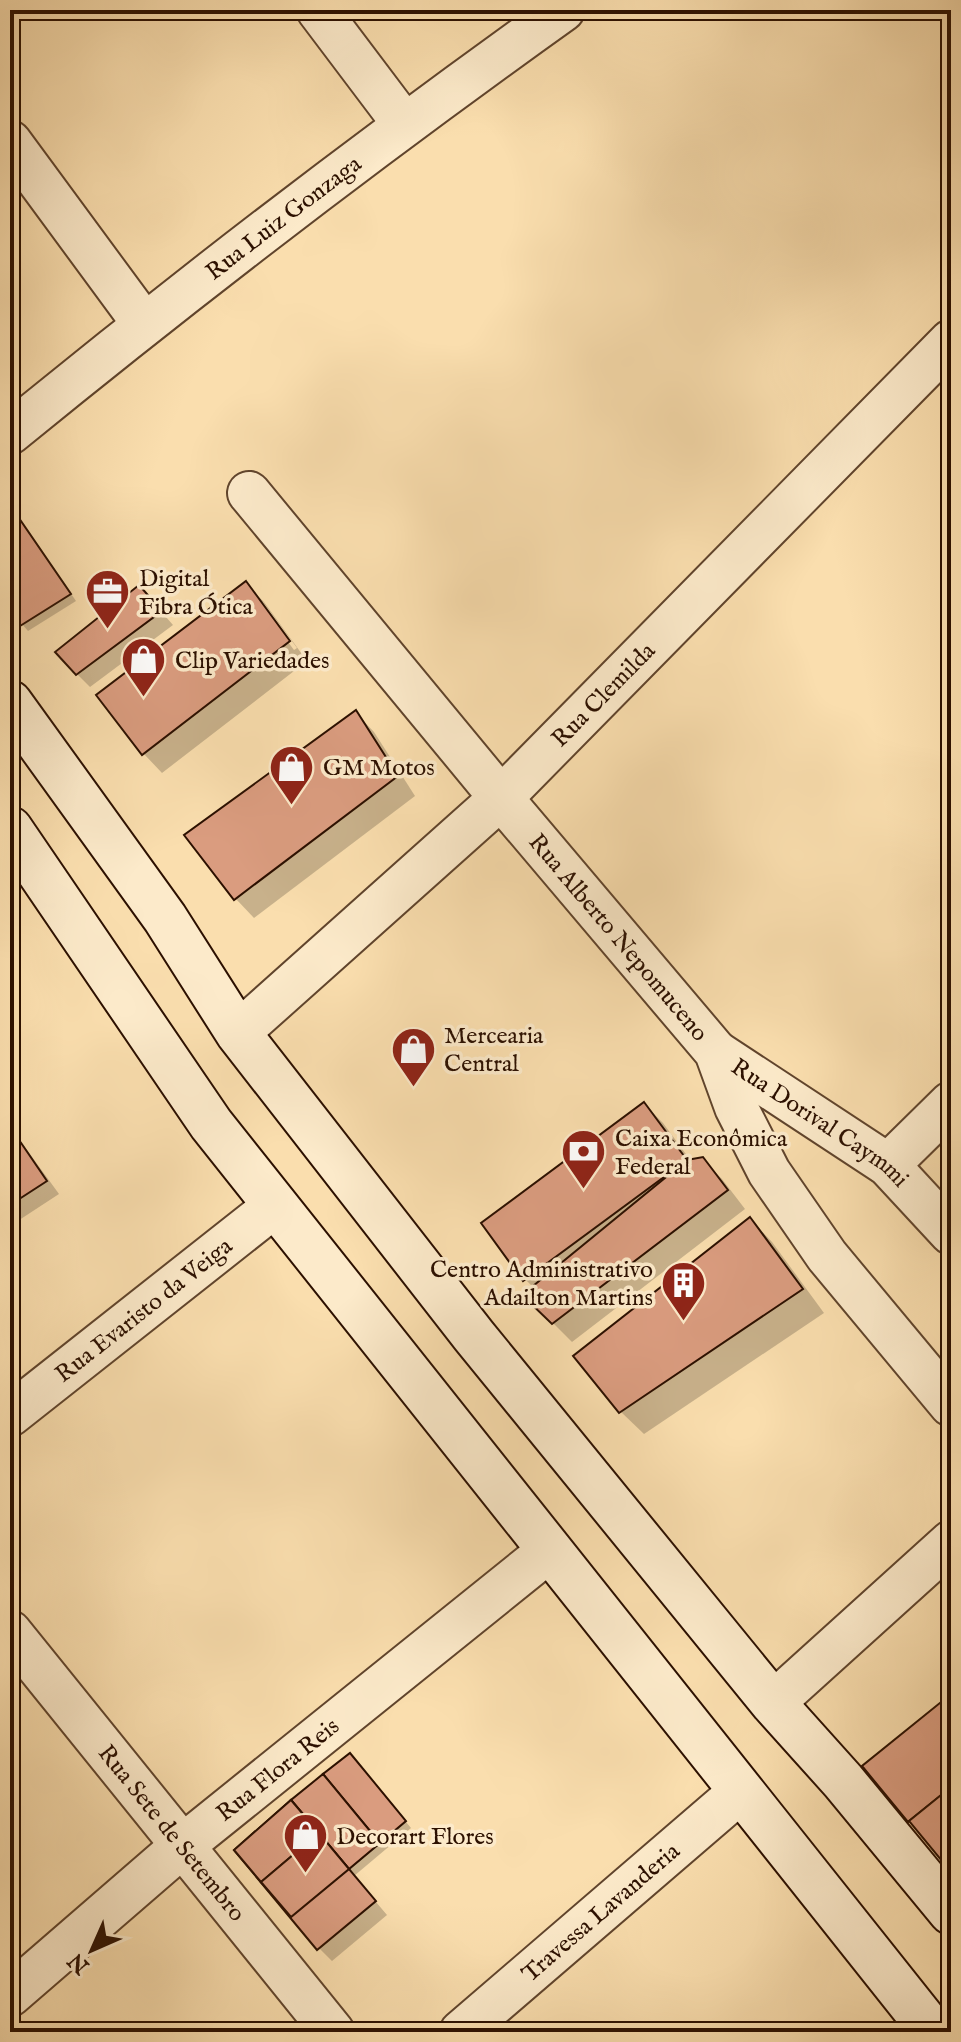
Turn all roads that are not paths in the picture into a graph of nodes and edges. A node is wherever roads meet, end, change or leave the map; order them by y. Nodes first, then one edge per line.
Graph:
1 (318, 10) edge
2 (563, 10) edge
3 (404, 124) junction
4 (10, 142) edge
5 (144, 324) junction
6 (951, 341) edge
7 (10, 433) edge
8 (249, 493) dead end
9 (10, 703) edge
10 (501, 798) junction
11 (16, 852) edge
12 (238, 1033) junction
13 (716, 1052) junction
14 (951, 1103) edge
15 (888, 1165) junction
16 (276, 1205) junction
17 (951, 1233) edge
18 (15, 1400) edge
19 (951, 1405) edge
20 (951, 1542) edge
21 (550, 1550) junction
22 (10, 1632) edge
23 (773, 1703) junction
24 (741, 1791) junction
25 (181, 1847) junction
26 (951, 1912) edge
27 (10, 1995) edge
28 (333, 2032) edge
29 (461, 2032) edge
30 (933, 2032) edge

1 - 3 street
2 - 3 street, Rua Luiz Gonzaga
3 - 5 street, Rua Luiz Gonzaga
4 - 5 street
5 - 7 street, Rua Luiz Gonzaga
6 - 10 street, Rua Clemilda
8 - 10 street, Rua Alberto Nepomuceno
9 - 12 street
10 - 12 street, Rua Clemilda
10 - 13 street, Rua Alberto Nepomuceno
11 - 16 street
12 - 23 street
13 - 15 street, Rua Dorival Caymmi
13 - 19 street, Rua Alberto Nepomuceno
14 - 15 street
15 - 17 street, Rua Dorival Caymmi
16 - 18 street, Rua Evaristo da Veiga
16 - 21 street
20 - 23 street
21 - 24 street
21 - 25 street, Rua Flora Reis
22 - 25 street, Rua Sete de Setembro
23 - 26 street
24 - 29 street, Travessa Lavanderia
24 - 30 street
25 - 27 street, Rua Flora Reis
25 - 28 street, Rua Sete de Setembro

